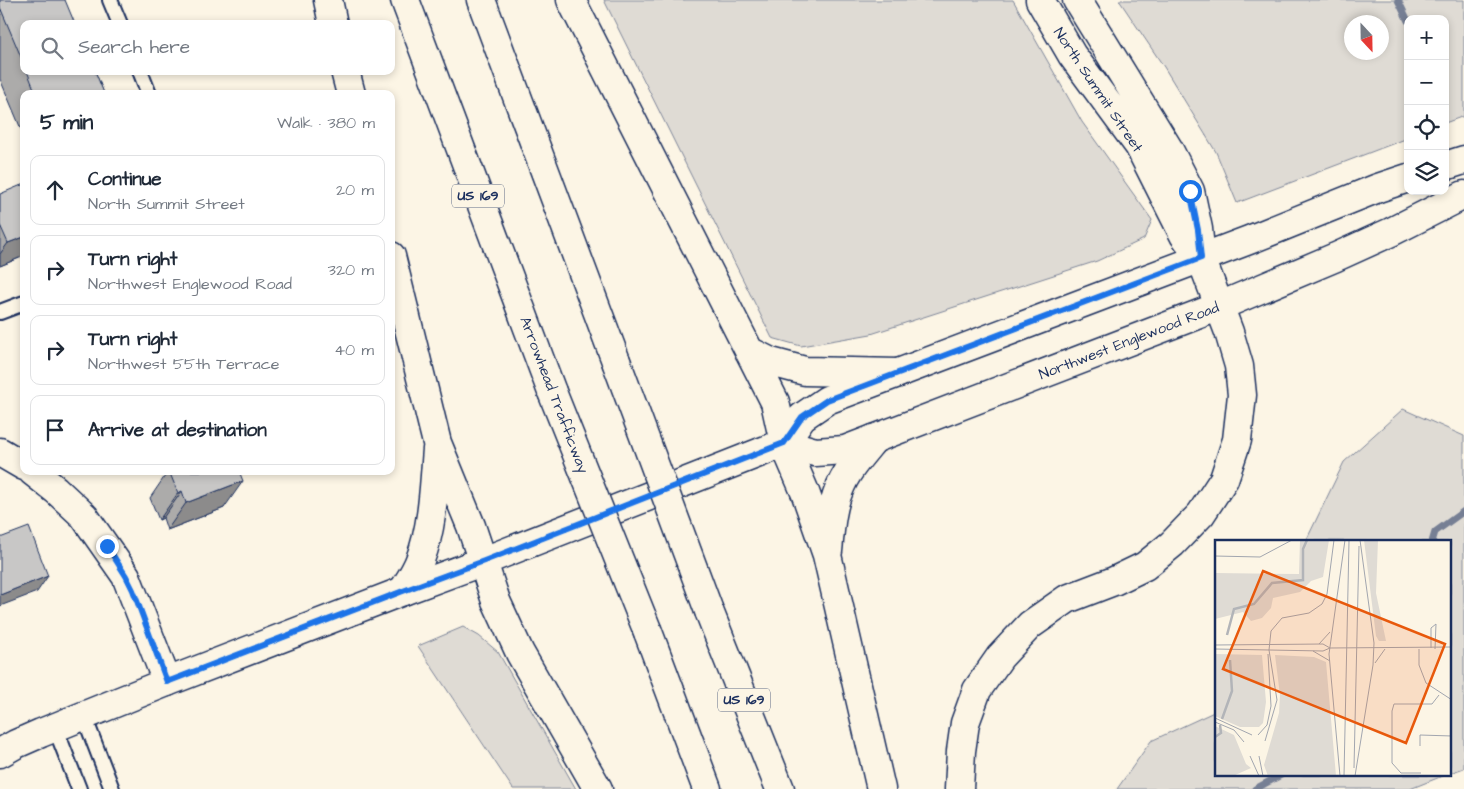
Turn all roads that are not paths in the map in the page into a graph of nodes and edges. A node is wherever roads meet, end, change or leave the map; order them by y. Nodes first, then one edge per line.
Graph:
1 (110, 0) edge
2 (328, 0) edge
3 (405, 0) edge
4 (481, 0) edge
5 (571, 0) edge
6 (1040, 0) edge
7 (1077, 0) edge
8 (118, 20) edge
9 (332, 20) edge
10 (142, 75) edge
11 (346, 75) edge
12 (147, 90) edge
13 (350, 90) edge
14 (1464, 160) edge
15 (1449, 165) edge
16 (1404, 179) edge
17 (1464, 195) edge
18 (1201, 258) junction
19 (395, 272) edge
20 (20, 304) edge
21 (1220, 306) junction
22 (0, 312) edge
23 (749, 351) junction
24 (898, 373) junction
25 (874, 439) junction
26 (437, 443) junction
27 (784, 443) junction
28 (0, 452) edge
29 (20, 464) edge
30 (37, 475) edge
31 (827, 555) junction
32 (484, 561) junction
33 (403, 591) junction
34 (167, 682) junction
35 (84, 716) junction
36 (56, 727) junction
37 (0, 753) edge
38 (79, 789) edge
39 (112, 789) edge
40 (598, 789) edge
41 (707, 789) edge
42 (780, 789) edge
43 (881, 789) edge
44 (959, 789) edge

1 - 8 lane
2 - 9 main road
3 - 41 main road, Arrowhead Trafficway / US 169, bridge
4 - 42 main road, US 169, bridge
5 - 23 main road
6 - 18 main road, North Summit Street
7 - 18 main road, North Summit Street
10 - 12 lane
11 - 13 main road
14 - 15 main road
16 - 18 main road
17 - 21 main road, Northwest Englewood Road
18 - 21 main road, North Summit Street
18 - 24 main road
19 - 26 main road
20 - 22 lane
21 - 25 main road, Northwest Englewood Road
21 - 44 main road, North Summit Street
23 - 24 main road
23 - 27 main road
24 - 27 main road
25 - 27 main road, Northwest Englewood Road
25 - 31 main road
26 - 32 main road
26 - 33 main road
27 - 31 main road
27 - 32 main road
28 - 29 main road
30 - 34 main road
31 - 43 main road
32 - 33 main road
32 - 40 main road
33 - 34 main road
34 - 35 main road
35 - 36 main road
35 - 39 lane
36 - 37 main road
36 - 38 lane

